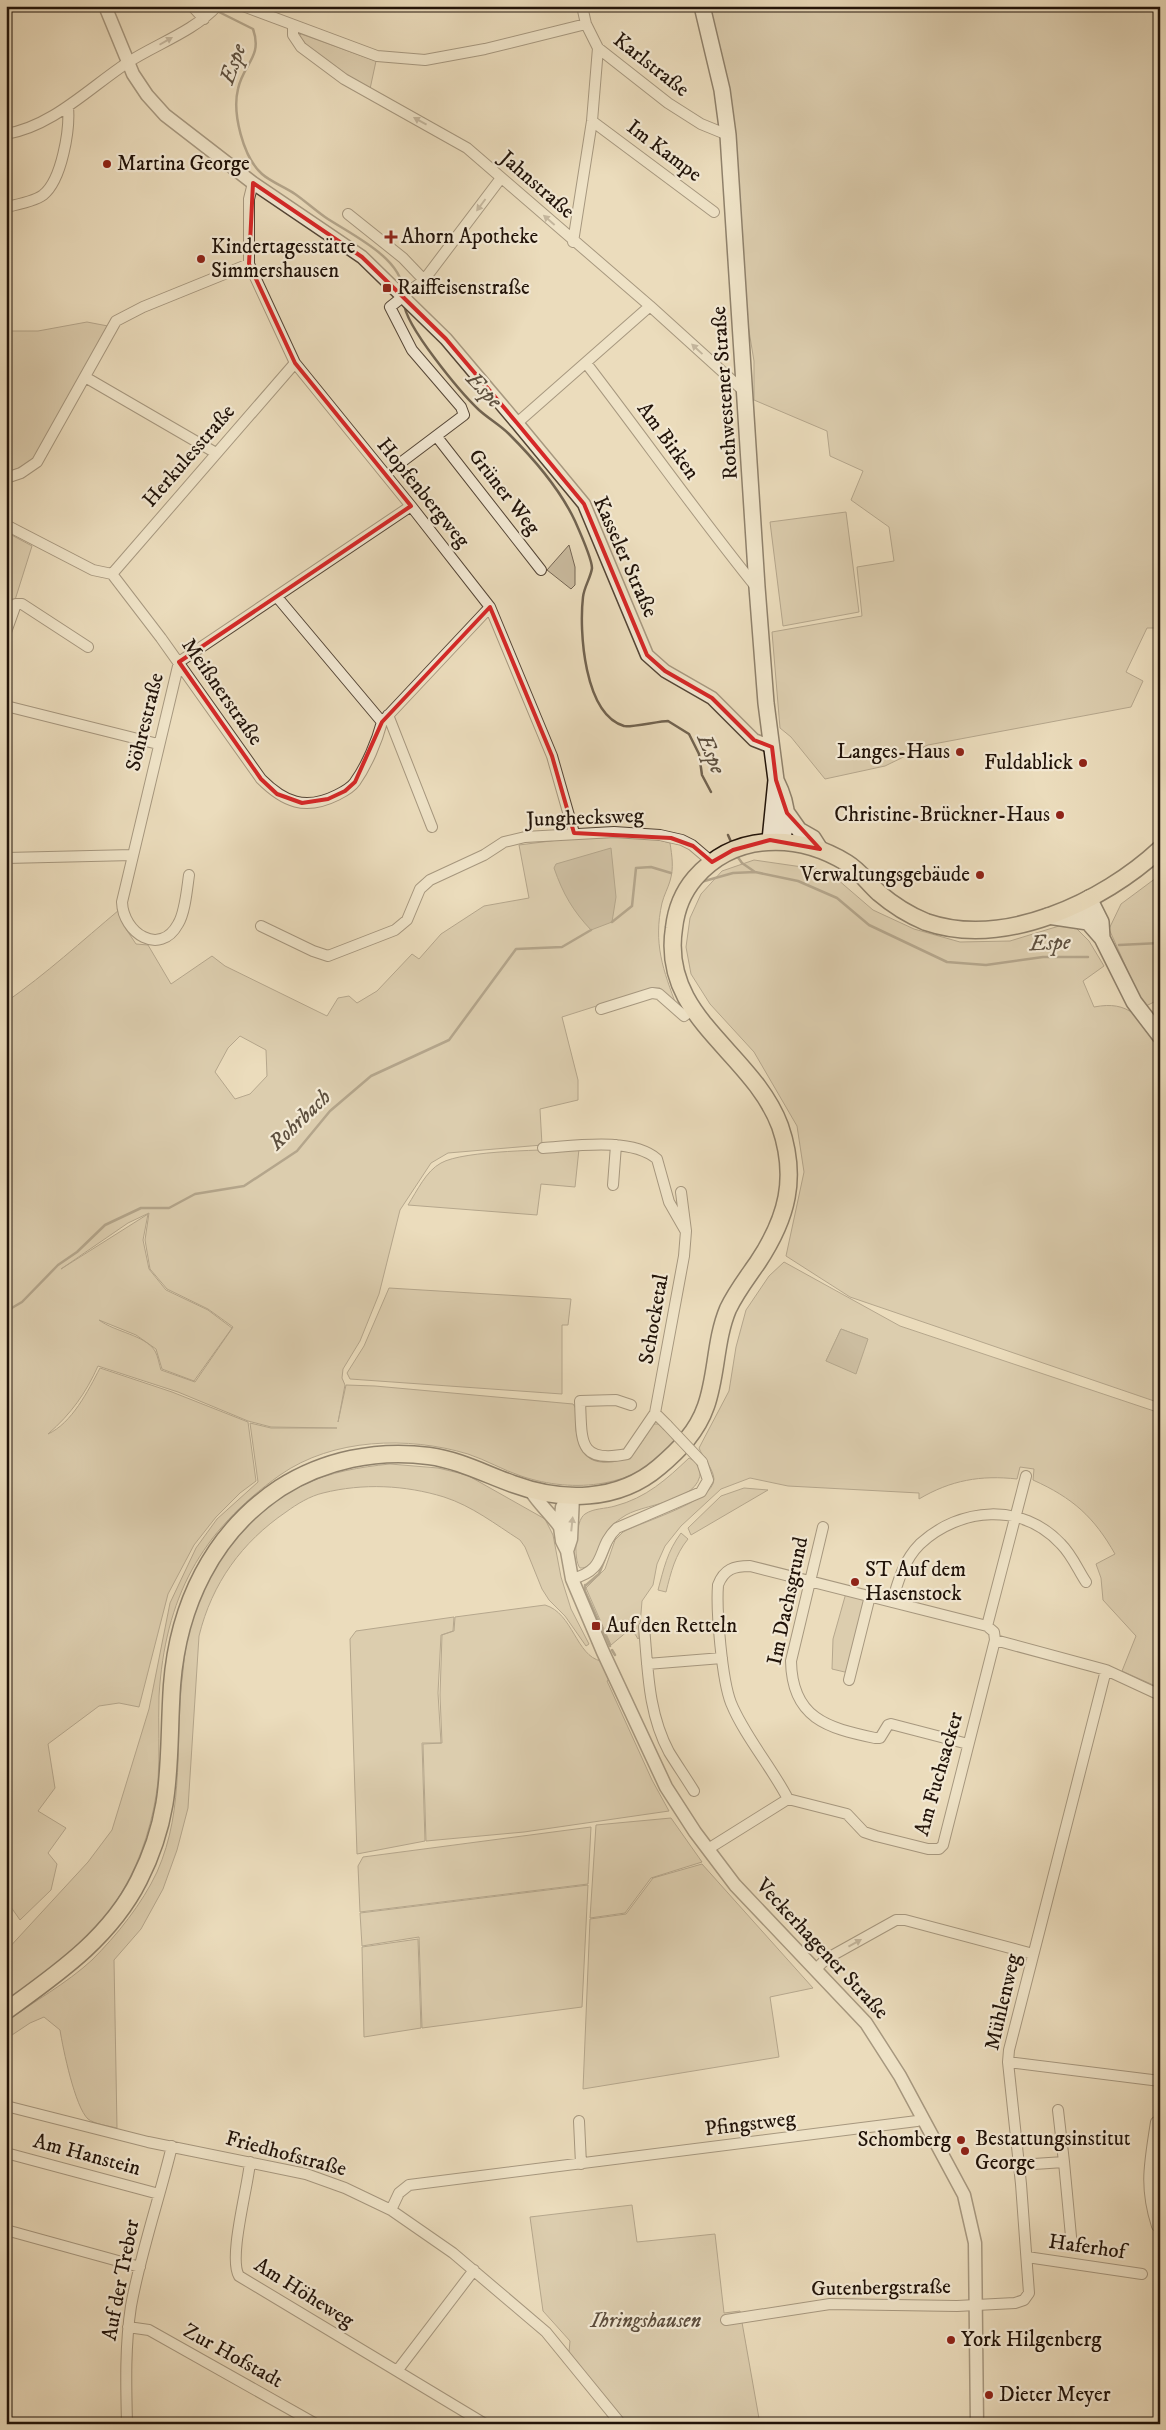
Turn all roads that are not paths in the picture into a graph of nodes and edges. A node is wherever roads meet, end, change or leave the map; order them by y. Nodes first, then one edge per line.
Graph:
1 (105, 6) edge
2 (192, 6) edge
3 (243, 6) edge
4 (582, 6) edge
5 (702, 6) edge
6 (211, 12) edge
7 (586, 24) junction
8 (293, 26) junction
9 (598, 48) junction
10 (127, 63) junction
11 (68, 107) junction
12 (592, 120) junction
13 (6, 134) edge
14 (728, 134) junction
15 (501, 178) junction
16 (253, 182) junction
17 (6, 207) edge
18 (714, 212) dead end
19 (348, 214) dead end
20 (574, 242) junction
21 (248, 264) junction
22 (424, 280) junction
23 (401, 295) junction
24 (650, 306) junction
25 (586, 362) junction
26 (295, 363) junction
27 (85, 377) junction
28 (746, 394) junction
29 (518, 423) junction
30 (437, 437) junction
31 (216, 453) junction
32 (399, 464) dead end
33 (6, 478) edge
34 (411, 506) junction
35 (6, 525) edge
36 (541, 570) dead end
37 (112, 574) junction
38 (757, 587) junction
39 (277, 597) junction
40 (490, 607) junction
41 (6, 632) edge
42 (88, 647) dead end
43 (179, 662) junction
44 (6, 706) edge
45 (385, 718) junction
46 (158, 744) junction
47 (772, 748) junction
48 (776, 780) junction
49 (787, 813) junction
50 (432, 827) dead end
51 (574, 833) junction
52 (770, 840) junction
53 (1160, 849) edge
54 (820, 850) junction
55 (133, 855) junction
56 (6, 858) edge
57 (712, 862) junction
58 (189, 875) dead end
59 (1088, 898) junction
60 (1048, 916) junction
61 (1088, 922) junction
62 (261, 926) dead end
63 (1102, 938) junction
64 (601, 1009) dead end
65 (693, 1009) junction
66 (1160, 1036) edge
67 (616, 1145) junction
68 (543, 1148) dead end
69 (613, 1185) dead end
70 (682, 1192) dead end
71 (686, 1232) junction
72 (631, 1405) dead end
73 (656, 1413) junction
74 (1026, 1476) dead end
75 (531, 1491) junction
76 (571, 1497) junction
77 (1016, 1518) junction
78 (560, 1527) junction
79 (823, 1527) dead end
80 (567, 1551) junction
81 (572, 1580) junction
82 (811, 1582) junction
83 (1086, 1582) dead end
84 (870, 1596) junction
85 (892, 1602) junction
86 (987, 1626) junction
87 (644, 1627) dead end
88 (996, 1640) junction
89 (722, 1658) junction
90 (647, 1664) junction
91 (1106, 1670) junction
92 (849, 1680) dead end
93 (1160, 1695) edge
94 (968, 1744) junction
95 (694, 1791) dead end
96 (788, 1798) junction
97 (708, 1849) junction
98 (1034, 1954) junction
99 (815, 1970) junction
100 (6, 2011) edge
101 (1008, 2062) junction
102 (1160, 2081) edge
103 (6, 2106) edge
104 (1058, 2110) dead end
105 (923, 2118) junction
106 (579, 2121) dead end
107 (1156, 2122) dead end
108 (172, 2146) junction
109 (6, 2153) edge
110 (250, 2162) junction
111 (1064, 2162) junction
112 (581, 2164) junction
113 (1019, 2165) junction
114 (1149, 2178) junction
115 (1160, 2179) edge
116 (159, 2194) junction
117 (391, 2210) junction
118 (1157, 2226) dead end
119 (6, 2230) edge
120 (1072, 2247) dead end
121 (1027, 2258) junction
122 (140, 2266) junction
123 (474, 2270) junction
124 (1142, 2274) dead end
125 (977, 2306) junction
126 (726, 2320) dead end
127 (128, 2327) junction
128 (397, 2371) junction
129 (127, 2424) edge
130 (316, 2424) edge
131 (485, 2424) edge
132 (621, 2424) edge
133 (977, 2424) edge

1 - 10 street, Kasseler Straße
2 - 6 street
3 - 8 street, Karlstraße
4 - 7 street
5 - 14 main road, Rothwestener Straße
10 -> 6 street
7 - 8 street, Karlstraße
7 - 9 street, Karlstraße
15 -> 8 street, Jahnstraße
9 - 12 street, Im Kampe
9 - 14 street, Karlstraße
10 - 11 street
10 - 16 street, Kasseler Straße
11 - 13 street
11 - 17 street
12 - 18 street, Im Kampe
12 - 20 street, Im Kampe
14 - 28 main road, Rothwestener Straße
20 -> 15 street, Jahnstraße
15 -> 22 street
16 - 21 street, Hopfenbergweg
16 - 23 street, Kasseler Straße
19 - 22 street
20 - 24 street, Jahnstraße
21 - 26 street, Hopfenbergweg
21 - 27 street
22 - 23 street
23 - 29 street, Kasseler Straße
23 - 30 street
24 - 25 street
28 -> 24 street, Jahnstraße
25 - 29 street
25 - 38 street, Am Birken
26 - 31 street, Herkulesstraße
26 - 34 street, Hopfenbergweg
27 - 31 street
27 - 33 street
28 - 38 main road, Rothwestener Straße
29 - 47 street, Kasseler Straße
30 - 32 street
30 - 36 street, Grüner Weg
31 - 37 street, Herkulesstraße
34 - 39 street, Söhrestraße
34 - 40 street, Hopfenbergweg
35 - 37 street
37 - 43 street, Meißnerstraße
38 - 47 main road, Rothwestener Straße
39 - 43 street, Söhrestraße
39 - 45 street
40 - 45 street, Meißnerstraße
40 - 51 street, Hopfenbergweg
41 - 42 street
43 - 45 street, Meißnerstraße
43 - 46 street, Söhrestraße
44 - 46 street
45 - 50 street
46 - 55 street, Söhrestraße
47 - 48 main road, Rothwestener Straße
48 - 49 main road, Rothwestener Straße
48 - 52 main road, Rothwestener Straße
49 - 52 main road
49 - 54 main road
51 - 57 street, Junghecksweg
51 - 62 street, Junghecksweg
52 - 54 main road
52 - 57 main road
53 - 59 main road
54 - 60 main road
55 - 56 street
55 - 58 street, Söhrestraße
57 - 65 main road
59 - 60 main road
59 - 61 main road
59 - 63 main road
60 - 61 main road
61 - 63 main road
63 - 66 main road
64 - 65 street
65 - 76 main road
67 - 68 street
67 - 69 street
67 - 71 street
70 - 71 street, Schocketal
71 - 73 street, Schocketal
72 - 73 street, Schocketal
73 - 81 street, bridge
74 - 77 street
75 - 76 main road
75 - 78 street
75 - 100 main road
76 - 78 street, Veckerhagener Straße
80 -> 76 street, Veckerhagener Straße
77 - 83 street
77 - 85 street
77 - 86 street
78 - 80 street, Veckerhagener Straße
79 - 82 street, Im Dachsgrund
80 - 81 street, Veckerhagener Straße
81 - 97 street, Veckerhagener Straße
82 - 84 street
82 - 89 street
82 - 94 street, Im Dachsgrund
84 - 85 street
84 - 92 street
85 - 86 street
86 - 88 street
87 - 90 street
88 - 91 street
88 - 94 street, Am Fuchsacker
89 - 90 street
89 - 96 street
90 - 95 street
91 - 93 street
91 - 98 street, Mühlenweg
94 - 96 street, Am Fuchsacker
96 - 97 street
97 - 99 street, Veckerhagener Straße
99 -> 98 street
98 - 101 street, Mühlenweg
99 - 105 street, Veckerhagener Straße
101 - 102 street
101 - 113 street, Mühlenweg
103 - 108 street, Friedhofstraße
104 - 111 street
105 - 112 street, Pfingstweg
105 - 125 street, Veckerhagener Straße
106 - 112 street
107 - 114 street
108 - 110 street, Friedhofstraße
108 - 116 street, Auf der Treber
109 - 116 street, Am Hanstein
110 - 117 street, Friedhofstraße
110 - 128 street, Am Höheweg
111 - 113 street
111 - 120 street
112 - 117 street, Pfingstweg
113 - 121 street, Mühlenweg
114 - 115 street
114 - 118 street
116 - 122 street, Auf der Treber
117 - 123 street, Friedhofstraße
119 - 122 street
121 - 124 street, Haferhof
121 - 125 street, Mühlenweg
122 - 127 street, Auf der Treber
123 - 128 street
123 - 132 street, Friedhofstraße
125 - 126 street, Gutenbergstraße
125 - 133 street, Veckerhagener Straße
127 - 129 street, Auf der Treber
127 - 130 street, Zur Hofstadt
128 - 131 street, Am Höheweg

